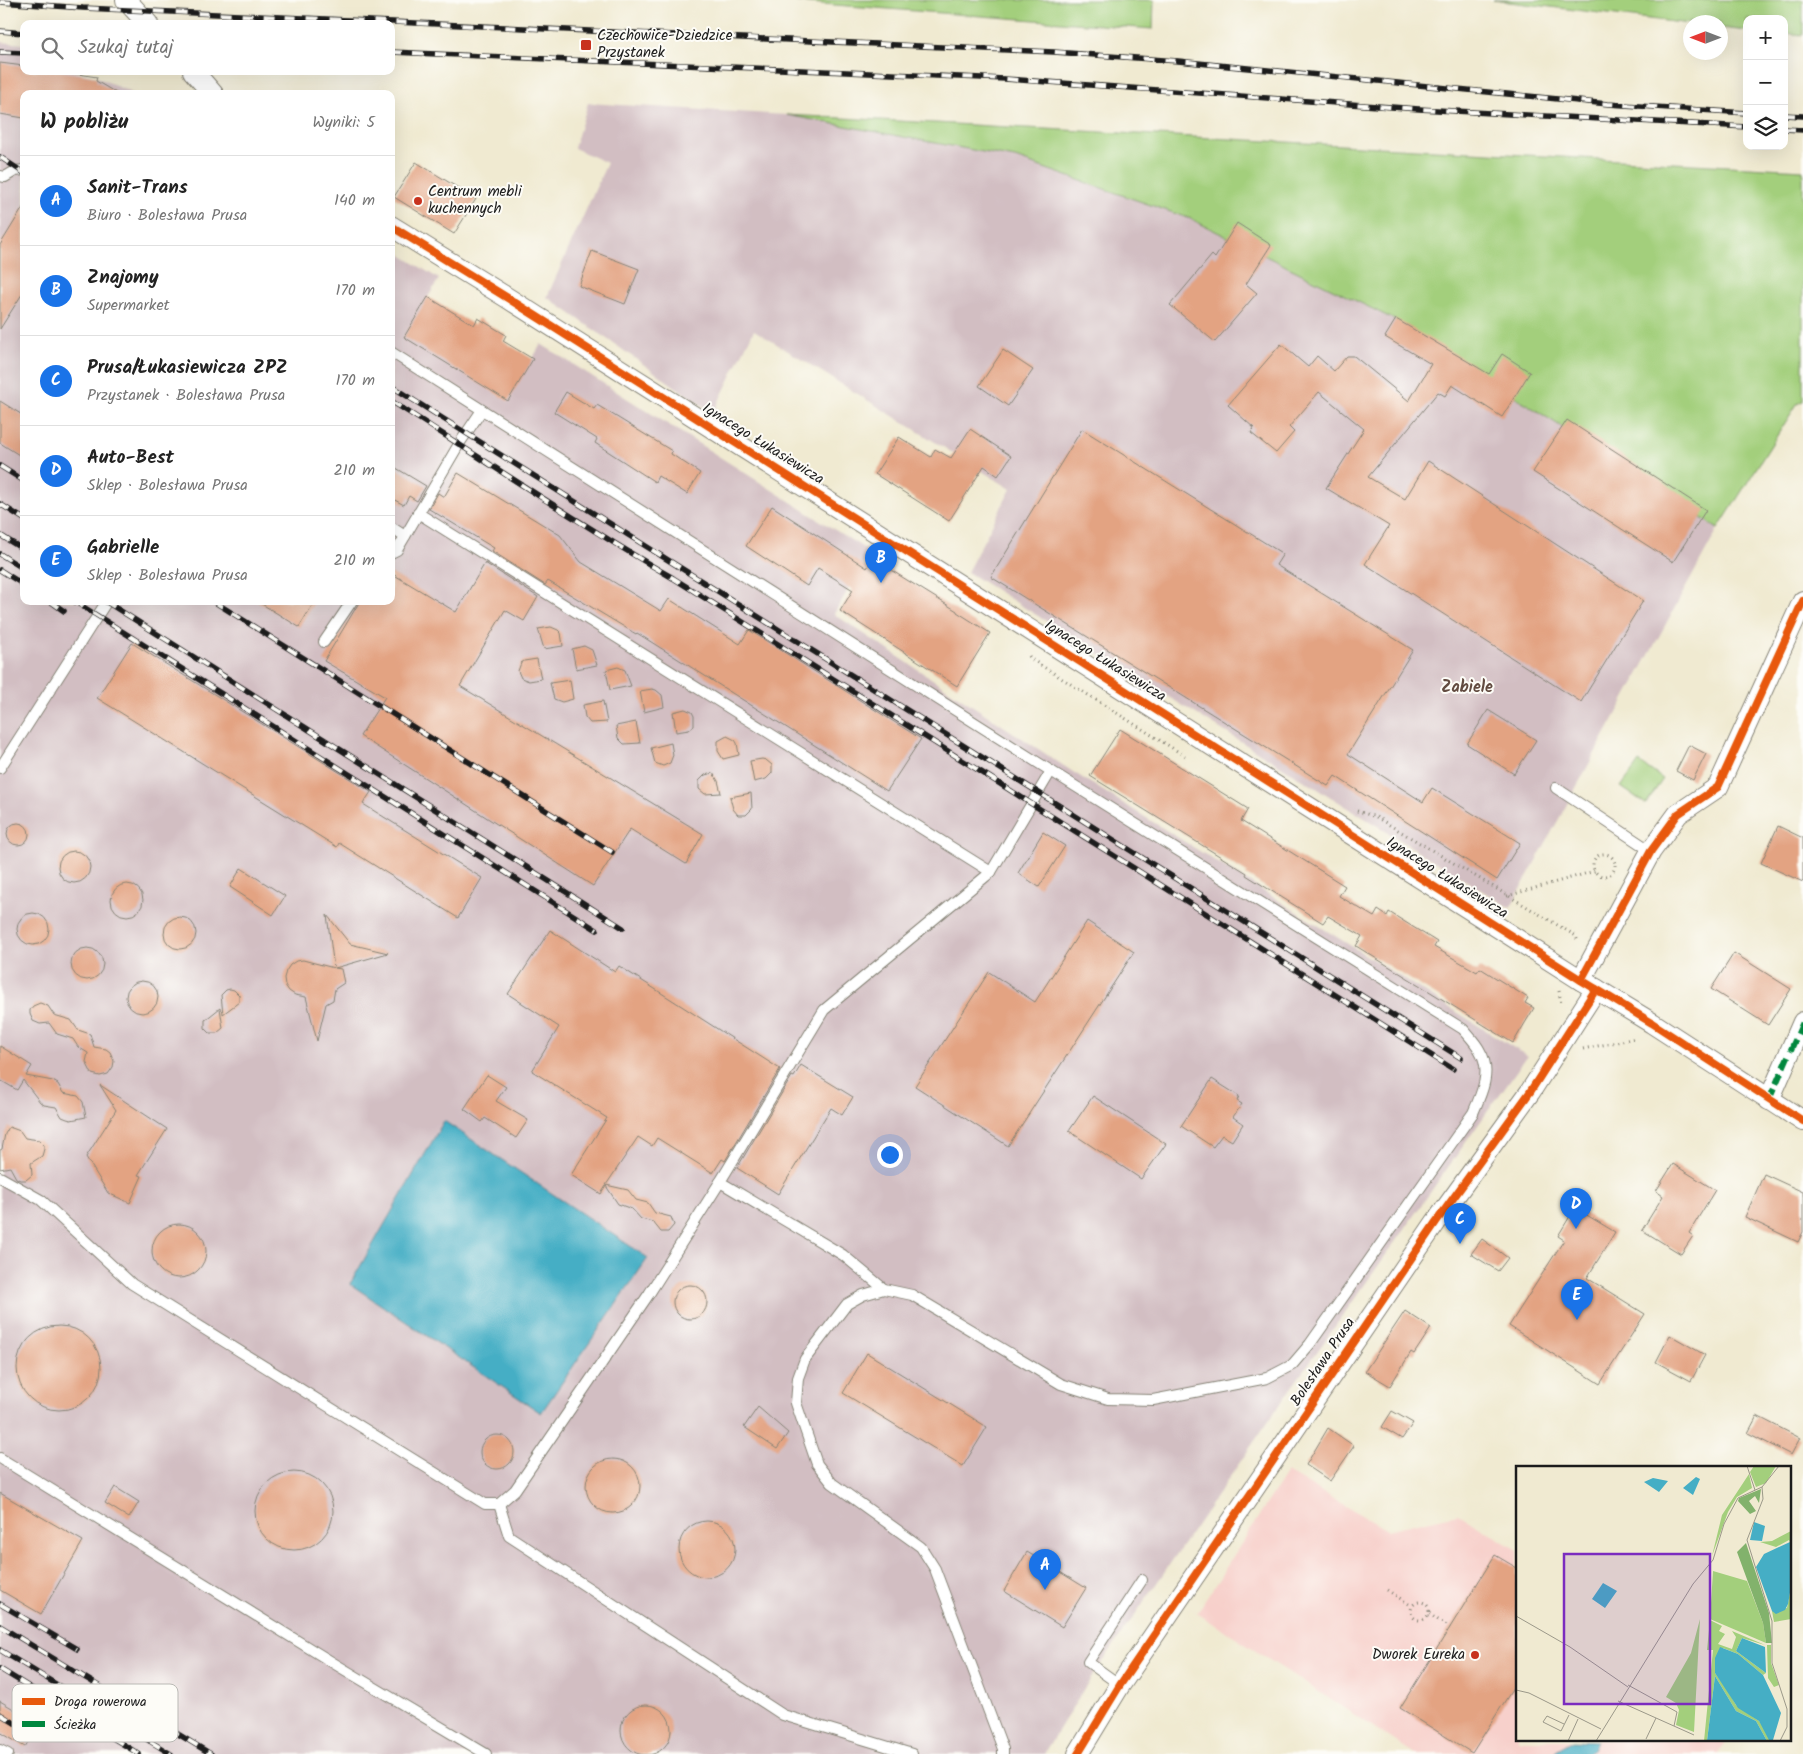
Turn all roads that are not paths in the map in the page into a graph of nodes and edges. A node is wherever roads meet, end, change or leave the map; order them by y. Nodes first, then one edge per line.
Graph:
1 (126, 0) edge
2 (144, 20) edge
3 (196, 75) edge
4 (210, 90) edge
5 (20, 170) edge
6 (2, 180) edge
7 (395, 228) edge
8 (395, 355) edge
9 (482, 410) junction
10 (418, 514) junction
11 (395, 530) edge
12 (405, 536) junction
13 (395, 551) edge
14 (1803, 601) edge
15 (104, 605) edge
16 (349, 605) edge
17 (324, 642) dead end
18 (0, 768) edge
19 (1051, 771) junction
20 (1556, 788) dead end
21 (1651, 851) junction
22 (991, 872) junction
23 (1589, 984) junction
24 (1803, 1022) edge
25 (1769, 1100) junction
26 (1803, 1121) edge
27 (0, 1177) edge
28 (720, 1182) junction
29 (884, 1290) junction
30 (0, 1458) edge
31 (499, 1504) junction
32 (1142, 1580) dead end
33 (1120, 1685) junction
34 (0, 1750) edge
35 (8, 1754) edge
36 (486, 1754) edge
37 (912, 1754) edge
38 (1003, 1754) edge
39 (1078, 1754) edge

1 - 2 street
3 - 4 street
5 - 6 lane
7 - 23 street, Ignacego Łukasiewicza
8 - 9 lane
9 - 10 lane
9 - 19 lane
10 - 12 lane
10 - 22 lane
11 - 12 lane
12 - 13 lane
14 - 21 street, Bolesława Prusa
15 - 18 lane
16 - 17 lane
19 - 22 lane
19 - 29 lane
20 - 21 lane
21 - 23 street, Bolesława Prusa
22 - 28 lane
23 - 25 street, Ignacego Łukasiewicza
23 - 33 street, Bolesława Prusa
24 - 25 street
25 - 26 street, Ignacego Łukasiewicza
27 - 31 lane
28 - 29 lane
28 - 31 lane
29 - 38 lane
30 - 36 lane
31 - 37 lane
32 - 33 lane
33 - 39 street, Bolesława Prusa
34 - 35 lane

